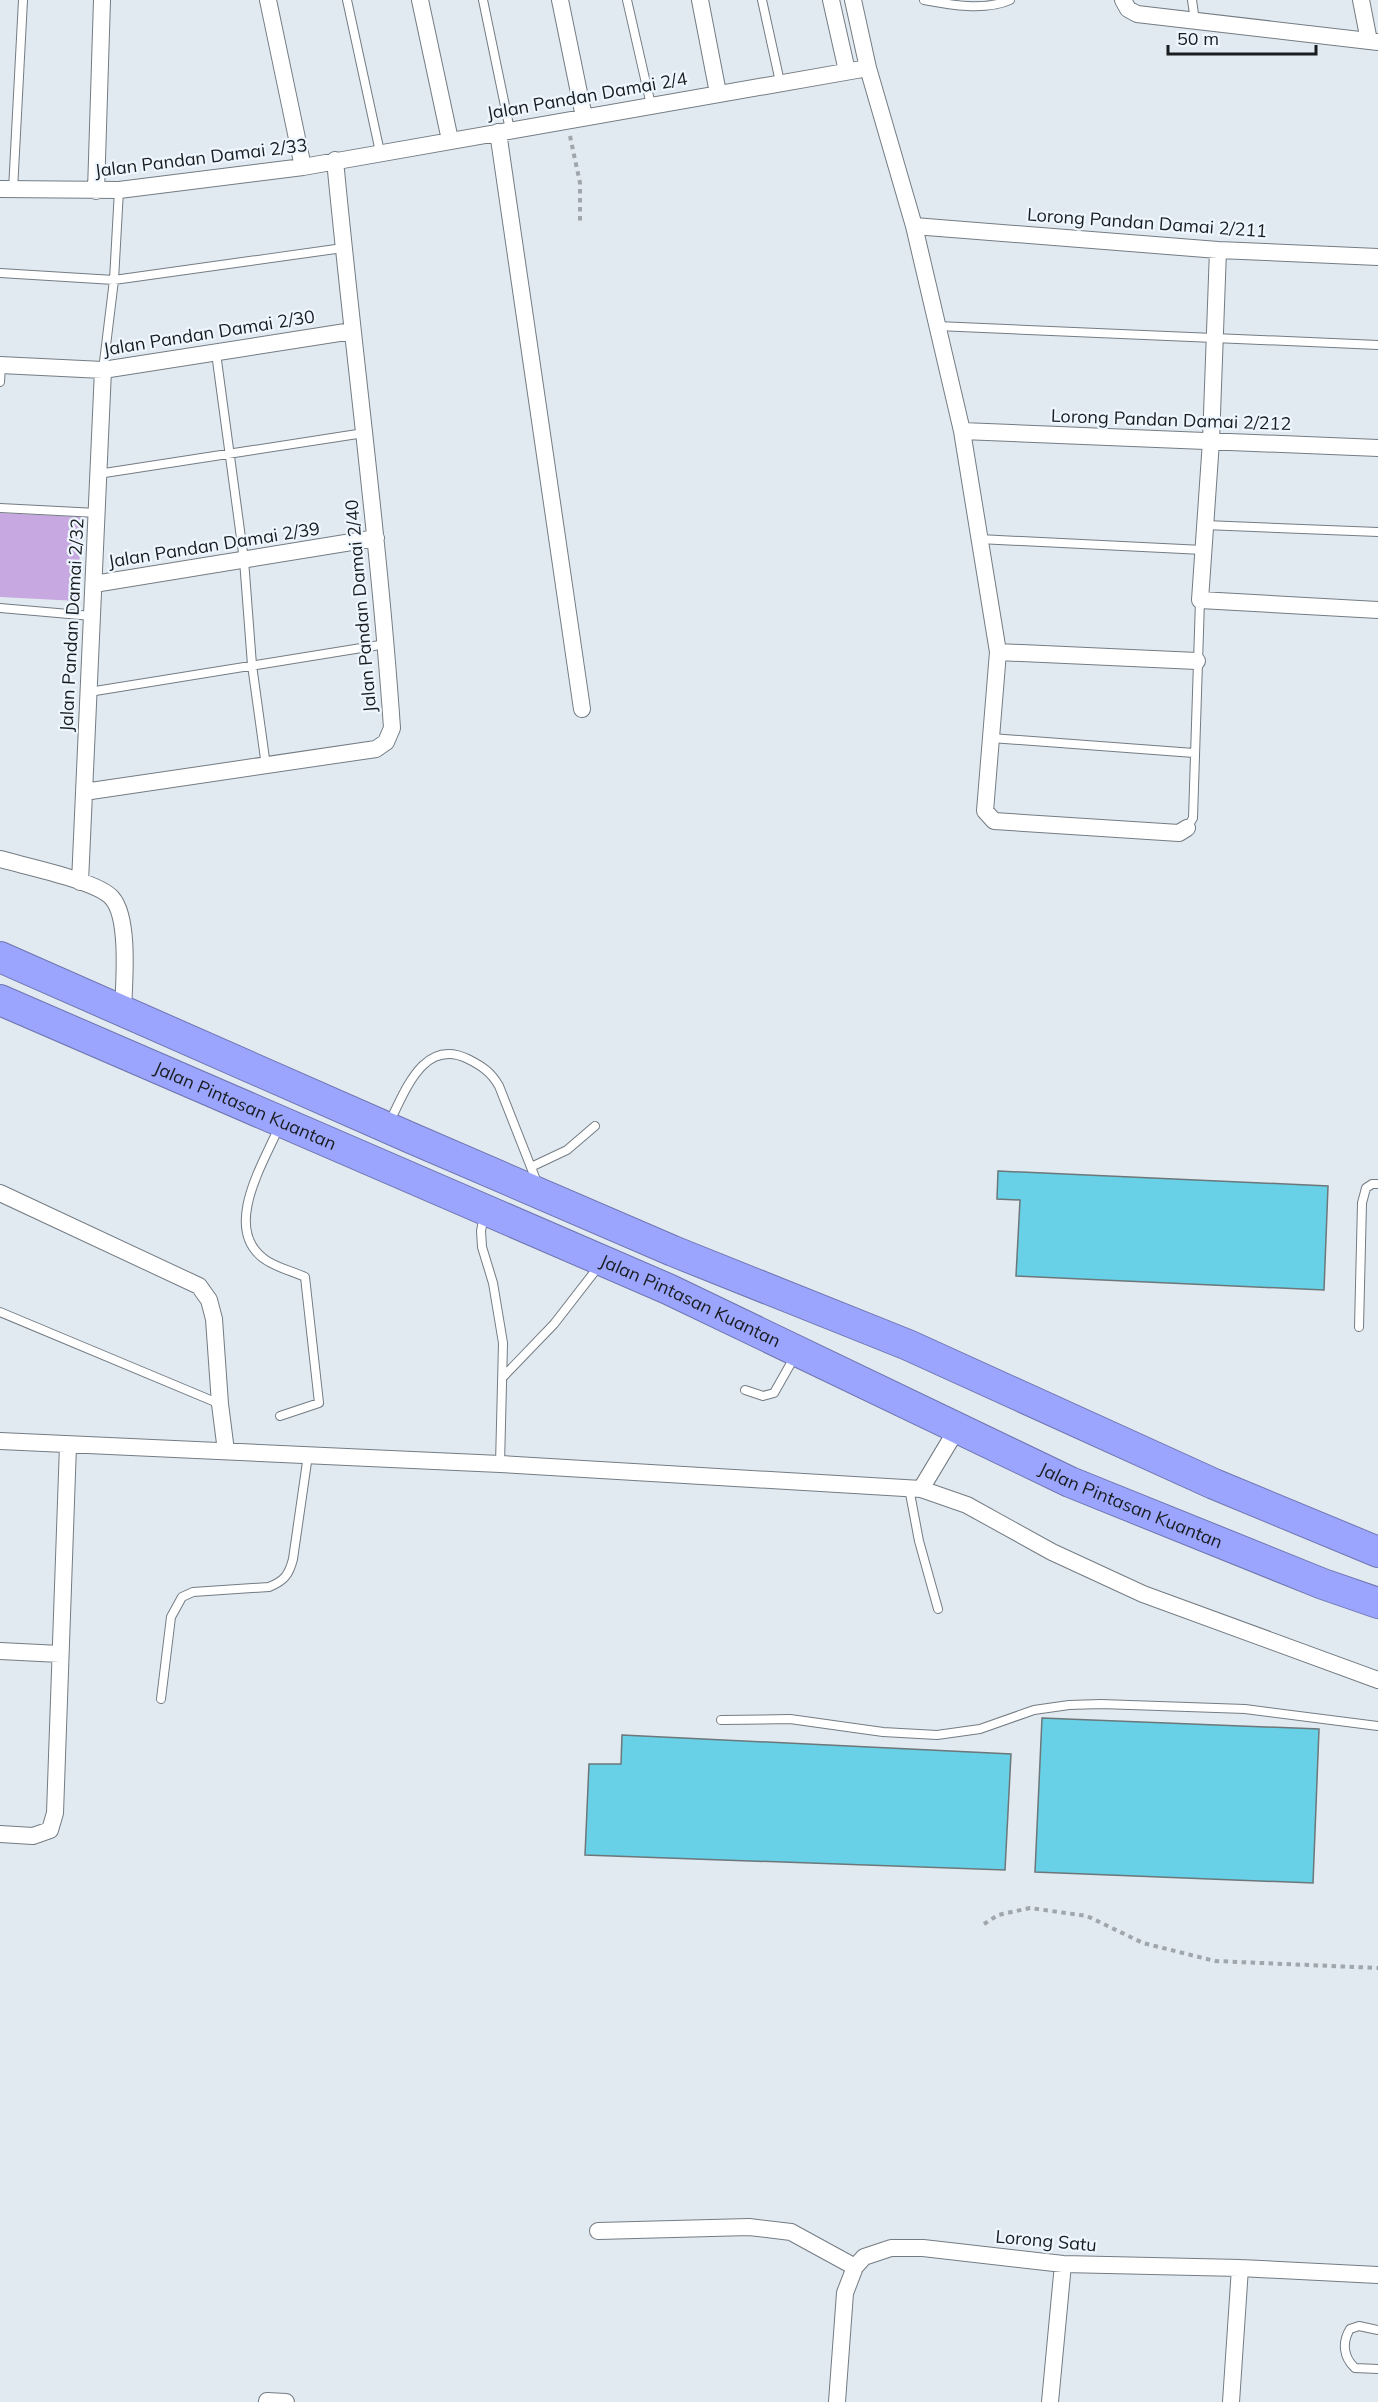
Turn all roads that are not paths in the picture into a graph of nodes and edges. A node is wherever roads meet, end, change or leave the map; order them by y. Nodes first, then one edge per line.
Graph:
1 (23, 0) edge
2 (102, 0) edge
3 (268, 0) edge
4 (347, 0) edge
5 (420, 0) edge
6 (483, 0) edge
7 (560, 0) edge
8 (627, 0) edge
9 (700, 0) edge
10 (762, 0) edge
11 (831, 0) edge
12 (855, 0) edge
13 (924, 0) edge
14 (1010, 0) edge
15 (1192, 0) edge
16 (1361, 0) edge
17 (1126, 5) edge
18 (1195, 21) junction
19 (1374, 42) edge
20 (868, 68) junction
21 (847, 71) junction
22 (780, 82) junction
23 (718, 93) junction
24 (651, 105) junction
25 (584, 117) junction
26 (504, 131) junction
27 (450, 140) junction
28 (380, 152) junction
29 (335, 160) junction
30 (303, 166) junction
31 (6, 189) edge
32 (119, 190) junction
33 (96, 191) junction
34 (914, 226) junction
35 (344, 248) junction
36 (1218, 250) junction
37 (1378, 257) edge
38 (0, 273) edge
39 (114, 280) junction
40 (938, 326) junction
41 (352, 331) junction
42 (1215, 339) junction
43 (1378, 345) edge
44 (216, 353) junction
45 (0, 365) edge
46 (103, 370) junction
47 (0, 382) edge
48 (962, 431) junction
49 (364, 433) junction
50 (1211, 441) junction
51 (1378, 448) edge
52 (230, 454) junction
53 (98, 474) junction
54 (0, 508) edge
55 (97, 513) junction
56 (1205, 525) junction
57 (1378, 532) edge
58 (376, 538) junction
59 (978, 539) junction
60 (1203, 550) junction
61 (244, 560) junction
62 (94, 584) junction
63 (1200, 600) junction
64 (0, 608) edge
65 (1378, 610) edge
66 (92, 616) junction
67 (386, 644) junction
68 (998, 652) junction
69 (1197, 661) junction
70 (252, 665) junction
71 (89, 692) junction
72 (582, 709) dead end
73 (991, 738) junction
74 (1194, 753) junction
75 (266, 765) junction
76 (84, 792) junction
77 (1187, 828) joint
78 (0, 859) edge
79 (80, 882) junction
80 (0, 957) edge
81 (0, 1000) edge
82 (123, 1010) junction
83 (281, 1121) junction
84 (595, 1126) dead end
85 (387, 1128) junction
86 (531, 1167) junction
87 (1378, 1184) edge
88 (0, 1193) edge
89 (542, 1194) junction
90 (485, 1209) junction
91 (603, 1261) junction
92 (0, 1312) edge
93 (1359, 1326) dead end
94 (798, 1350) junction
95 (504, 1377) junction
96 (745, 1390) dead end
97 (220, 1404) junction
98 (280, 1416) dead end
99 (957, 1429) junction
100 (0, 1441) edge
101 (68, 1445) junction
102 (226, 1451) junction
103 (308, 1454) junction
104 (500, 1464) junction
105 (915, 1489) junction
106 (1378, 1552) edge
107 (1378, 1603) edge
108 (938, 1609) dead end
109 (0, 1651) edge
110 (60, 1654) junction
111 (1378, 1680) edge
112 (161, 1699) dead end
113 (721, 1720) dead end
114 (1378, 1726) edge
115 (0, 1834) edge
116 (598, 2231) dead end
117 (1063, 2264) junction
118 (855, 2267) junction
119 (1240, 2268) junction
120 (1378, 2275) edge
121 (1378, 2330) edge
122 (1378, 2369) edge
123 (267, 2401) edge
124 (286, 2402) edge
125 (837, 2402) edge
126 (1050, 2402) edge
127 (1231, 2402) edge

1 - 31 lane
2 - 33 street
3 - 30 street
4 - 28 lane
5 - 27 street
6 - 26 lane
7 - 25 street
8 - 24 lane
9 - 23 street
10 - 22 lane
11 - 21 street
12 - 20 street
13 - 14 lane
15 - 18 lane
16 - 19 street
17 - 18 street
18 - 19 street
20 - 21 street, Jalan Pandan Damai 2/4
20 - 34 street
21 - 22 street, Jalan Pandan Damai 2/4
22 - 23 street, Jalan Pandan Damai 2/4
23 - 24 street, Jalan Pandan Damai 2/4
24 - 25 street, Jalan Pandan Damai 2/4
25 - 26 street, Jalan Pandan Damai 2/4
26 - 27 street, Jalan Pandan Damai 2/4
26 - 72 street
27 - 28 street, Jalan Pandan Damai 2/4
28 - 29 street, Jalan Pandan Damai 2/4
29 - 30 street, Jalan Pandan Damai 2/33
29 - 35 street, Jalan Pandan Damai 2/40
30 - 32 street, Jalan Pandan Damai 2/33
31 - 33 street, Jalan Pandan Damai 2/33
32 - 33 street, Jalan Pandan Damai 2/33
32 - 39 lane
34 - 36 street, Lorong Pandan Damai 2/211
34 - 40 street
35 - 39 lane
35 - 41 street, Jalan Pandan Damai 2/40
36 - 37 street, Lorong Pandan Damai 2/211
36 - 42 street
38 - 39 lane
39 - 46 lane
40 - 42 lane
40 - 48 street
41 - 44 street, Jalan Pandan Damai 2/30
41 - 49 street, Jalan Pandan Damai 2/40
42 - 43 lane
42 - 50 street
44 - 46 street, Jalan Pandan Damai 2/30
44 - 52 lane
45 - 46 street, Jalan Pandan Damai 2/30
45 - 47 lane
46 - 53 street, Jalan Pandan Damai 2/32
48 - 50 street, Lorong Pandan Damai 2/212
48 - 59 street
49 - 52 lane
49 - 58 street, Jalan Pandan Damai 2/40
50 - 51 street, Lorong Pandan Damai 2/212
50 - 56 street
52 - 53 lane
52 - 61 lane
53 - 55 street, Jalan Pandan Damai 2/32
54 - 55 lane
55 - 62 street, Jalan Pandan Damai 2/32
56 - 57 lane
56 - 60 street
58 - 61 street, Jalan Pandan Damai 2/39
58 - 67 street, Jalan Pandan Damai 2/40
59 - 60 lane
59 - 68 street
60 - 63 street
61 - 62 street, Jalan Pandan Damai 2/39
61 - 70 lane
62 - 66 street, Jalan Pandan Damai 2/32
63 - 65 street
63 - 69 lane
64 - 66 lane
66 - 71 street, Jalan Pandan Damai 2/32
67 - 70 lane
67 - 75 street, Jalan Pandan Damai 2/40
68 - 69 street
68 - 73 street
69 - 74 lane
70 - 71 lane
70 - 75 lane
71 - 76 street, Jalan Pandan Damai 2/32
73 - 74 lane
73 - 77 street
74 - 77 lane
75 - 76 street, Jalan Pandan Damai 2/40
76 - 79 street, Jalan Pandan Damai 2/32
78 - 79 street
79 - 82 street
80 - 82 highway, Jalan Pintasan Kuantan
81 - 83 highway, Jalan Pintasan Kuantan
82 - 85 highway, Jalan Pintasan Kuantan
83 - 90 highway, Jalan Pintasan Kuantan
83 - 98 lane
84 - 86 lane
85 - 86 lane
85 - 89 highway, Jalan Pintasan Kuantan
86 - 89 lane
87 - 93 lane
88 - 97 street
89 - 106 highway, Jalan Pintasan Kuantan
90 - 91 highway, Jalan Pintasan Kuantan
90 - 95 lane
91 - 94 highway, Jalan Pintasan Kuantan
91 - 95 lane
92 - 97 lane
94 - 96 lane
94 - 99 highway, Jalan Pintasan Kuantan
95 - 104 lane
97 - 102 street
99 - 105 street
99 - 107 highway, Jalan Pintasan Kuantan
100 - 101 street
101 - 102 street
101 - 110 street
102 - 103 street
103 - 104 street
103 - 112 lane
104 - 105 street
105 - 108 lane
105 - 111 street
109 - 110 street
110 - 115 street
113 - 114 lane
116 - 118 street
117 - 118 street, Lorong Satu
117 - 119 street, Lorong Satu
117 - 126 street
118 - 125 street
119 - 120 street, Lorong Satu
119 - 127 street
121 - 122 lane
123 - 124 street

